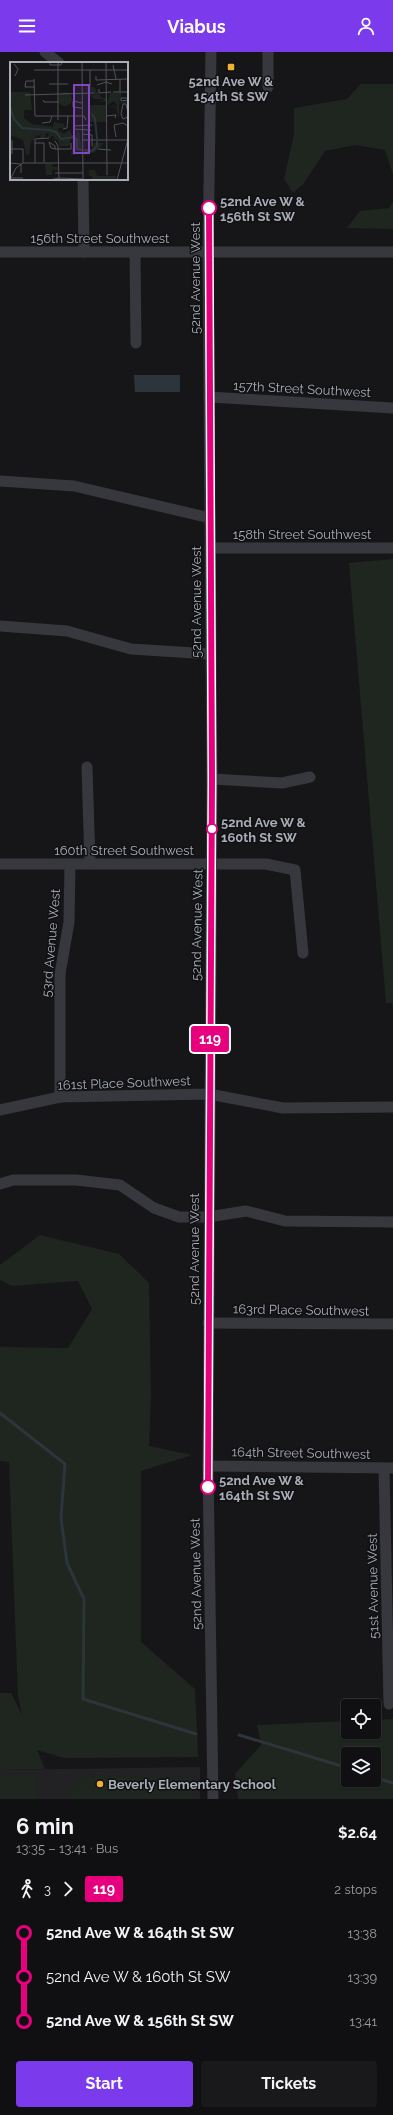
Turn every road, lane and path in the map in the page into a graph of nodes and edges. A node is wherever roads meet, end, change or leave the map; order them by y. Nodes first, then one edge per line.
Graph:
1 (45, 52) edge
2 (211, 52) edge
3 (268, 52) edge
4 (58, 62) edge
5 (268, 87) dead end
6 (83, 180) edge
7 (0, 252) edge
8 (84, 252) junction
9 (135, 252) junction
10 (208, 252) junction
11 (393, 252) edge
12 (136, 342) dead end
13 (209, 397) junction
14 (393, 408) edge
15 (0, 481) edge
16 (210, 518) junction
17 (210, 548) junction
18 (393, 548) edge
19 (0, 626) edge
20 (210, 654) junction
21 (87, 767) dead end
22 (310, 777) dead end
23 (212, 779) junction
24 (0, 864) edge
25 (70, 864) junction
26 (90, 864) junction
27 (212, 864) junction
28 (303, 952) dead end
29 (209, 1094) junction
30 (60, 1097) junction
31 (393, 1107) edge
32 (0, 1110) edge
33 (0, 1184) edge
34 (208, 1217) junction
35 (393, 1222) edge
36 (208, 1323) junction
37 (393, 1324) edge
38 (208, 1466) junction
39 (389, 1468) edge
40 (389, 1704) dead end
41 (213, 1799) edge

1 - 4 street
2 - 10 street, 52nd Avenue West
3 - 5 street
6 - 8 street
7 - 8 street, 156th Street Southwest
8 - 9 street, 156th Street Southwest
9 - 10 street, 156th Street Southwest
9 - 12 street
10 - 11 street, 156th Street Southwest
10 - 13 street, 52nd Avenue West
13 - 14 street, 157th Street Southwest
13 - 16 street, 52nd Avenue West
15 - 16 street
16 - 17 street, 52nd Avenue West
17 - 18 street, 158th Street Southwest
17 - 20 street, 52nd Avenue West
19 - 20 street
20 - 23 street, 52nd Avenue West
21 - 26 street
22 - 23 street
23 - 27 street, 52nd Avenue West
24 - 25 street, 160th Street Southwest
25 - 26 street, 160th Street Southwest
25 - 30 street, 53rd Avenue West
26 - 27 street, 160th Street Southwest
27 - 28 street, 160th Street Southwest
27 - 29 street, 52nd Avenue West
29 - 30 street, 161st Place Southwest
29 - 31 street, 161st Place Southwest
29 - 34 street, 52nd Avenue West
30 - 32 street, 161st Place Southwest
33 - 34 street
34 - 35 street
34 - 36 street, 52nd Avenue West
36 - 37 street, 163rd Place Southwest
36 - 38 street, 52nd Avenue West
38 - 39 street, 164th Street Southwest
38 - 41 street, 52nd Avenue West
39 - 40 street, 51st Avenue West

